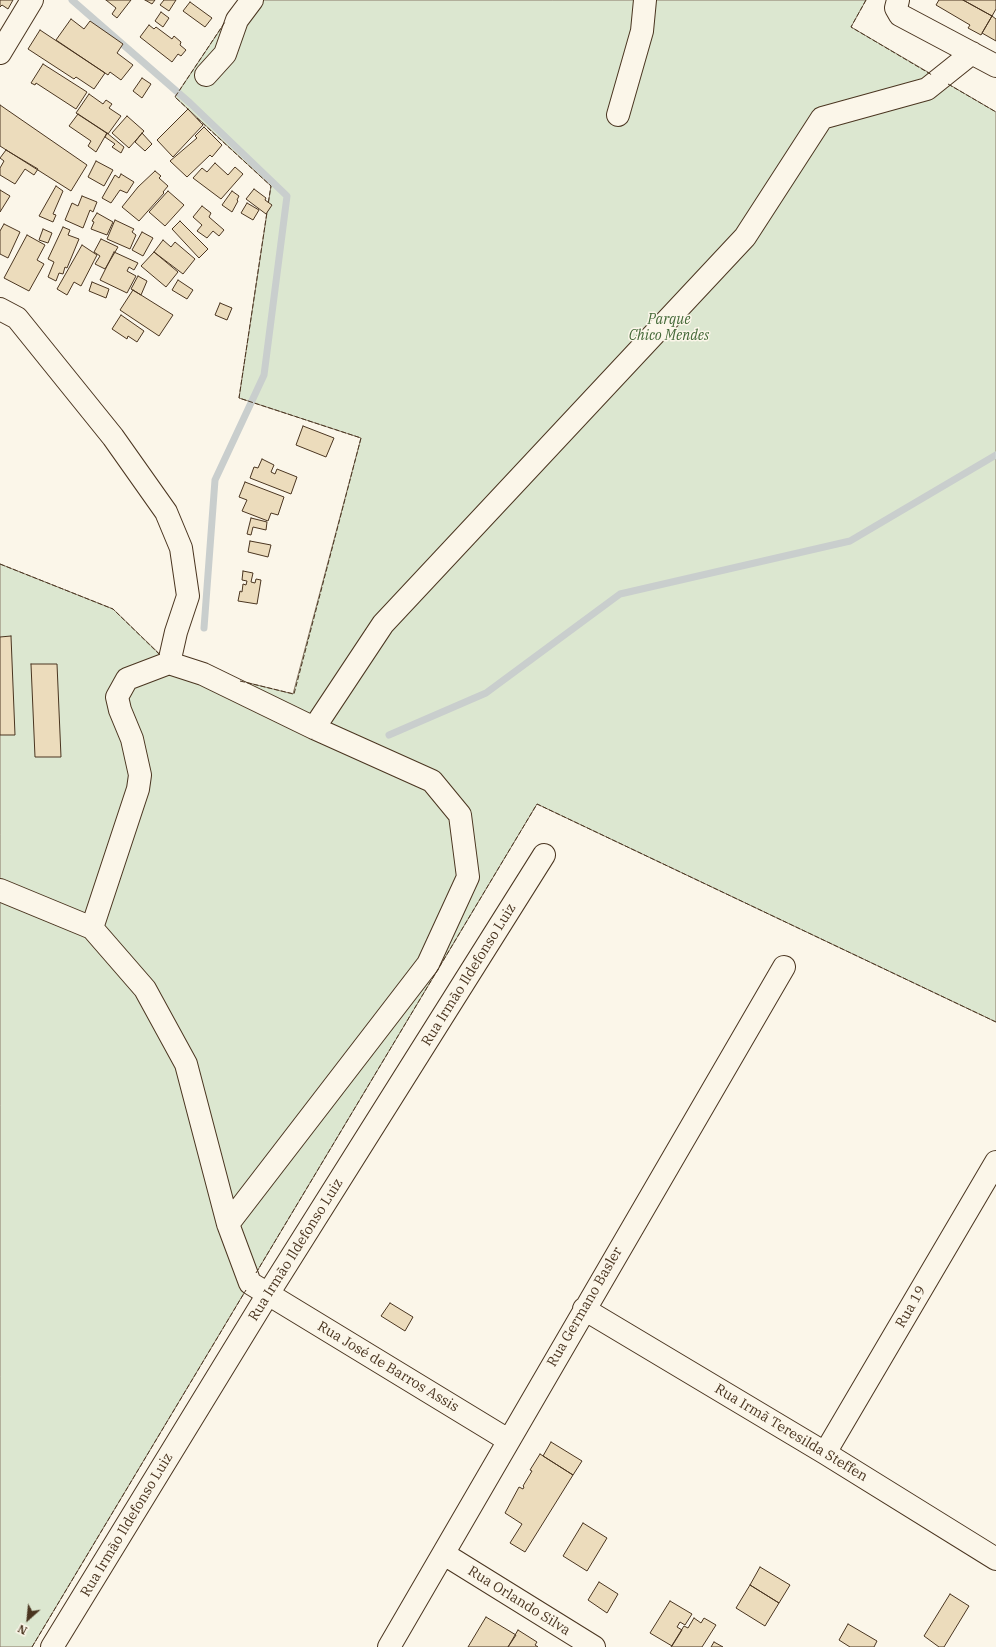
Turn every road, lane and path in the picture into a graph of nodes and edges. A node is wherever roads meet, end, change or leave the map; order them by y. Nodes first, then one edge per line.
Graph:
1 (32, 0) edge
2 (252, 0) edge
3 (645, 0) edge
4 (897, 4) edge
5 (0, 53) edge
6 (972, 53) junction
7 (996, 66) edge
8 (206, 75) dead end
9 (618, 115) dead end
10 (0, 309) edge
11 (169, 663) junction
12 (314, 728) junction
13 (544, 854) dead end
14 (0, 890) edge
15 (92, 928) junction
16 (784, 967) dead end
17 (996, 1162) edge
18 (228, 1224) junction
19 (268, 1294) junction
20 (584, 1309) junction
21 (508, 1440) junction
22 (825, 1453) junction
23 (444, 1554) junction
24 (996, 1560) edge
25 (52, 1647) edge
26 (389, 1647) edge
27 (594, 1647) edge

1 - 5 street
2 - 8 street
3 - 9 street
4 - 6 street
6 - 7 street
6 - 12 street
10 - 11 street
11 - 12 street
11 - 15 street
12 - 18 street
13 - 19 street, Rua Irmão Ildefonso Luiz
14 - 15 street
15 - 18 street, Rua José de Barros Assis
16 - 20 street, Rua Germano Basler
17 - 22 street, Rua 19
18 - 19 street, Rua José de Barros Assis
19 - 21 street, Rua José de Barros Assis
19 - 25 street, Rua Irmão Ildefonso Luiz
20 - 21 street, Rua Germano Basler
20 - 22 street, Rua Irmã Teresilda Steffen
21 - 23 street, Rua Germano Basler
22 - 24 street, Rua Irmã Teresilda Steffen
23 - 26 street, Rua Germano Basler
23 - 27 street, Rua Orlando Silva

